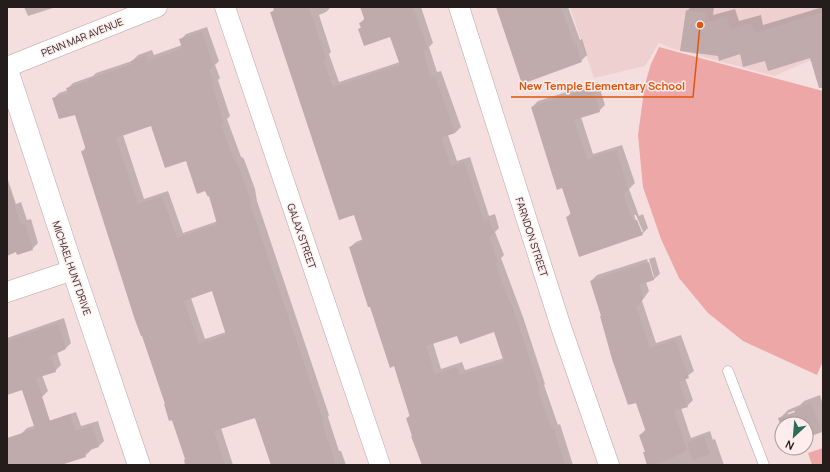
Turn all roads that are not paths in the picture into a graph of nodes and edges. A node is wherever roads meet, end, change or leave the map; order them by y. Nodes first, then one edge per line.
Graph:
1 (156, 7) edge
2 (225, 7) edge
3 (459, 7) edge
4 (7, 67) edge
5 (7, 70) edge
6 (73, 270) junction
7 (7, 292) edge
8 (728, 370) dead end
9 (139, 465) edge
10 (380, 465) edge
11 (609, 465) edge
12 (764, 465) edge

1 - 4 street, PENN MAR AVENUE
2 - 10 street, GALAX STREET
3 - 11 street, FARNDON STREET
5 - 6 street, MICHAEL HUNT DRIVE
6 - 7 street
6 - 9 street, MICHAEL HUNT DRIVE
8 - 12 lane

